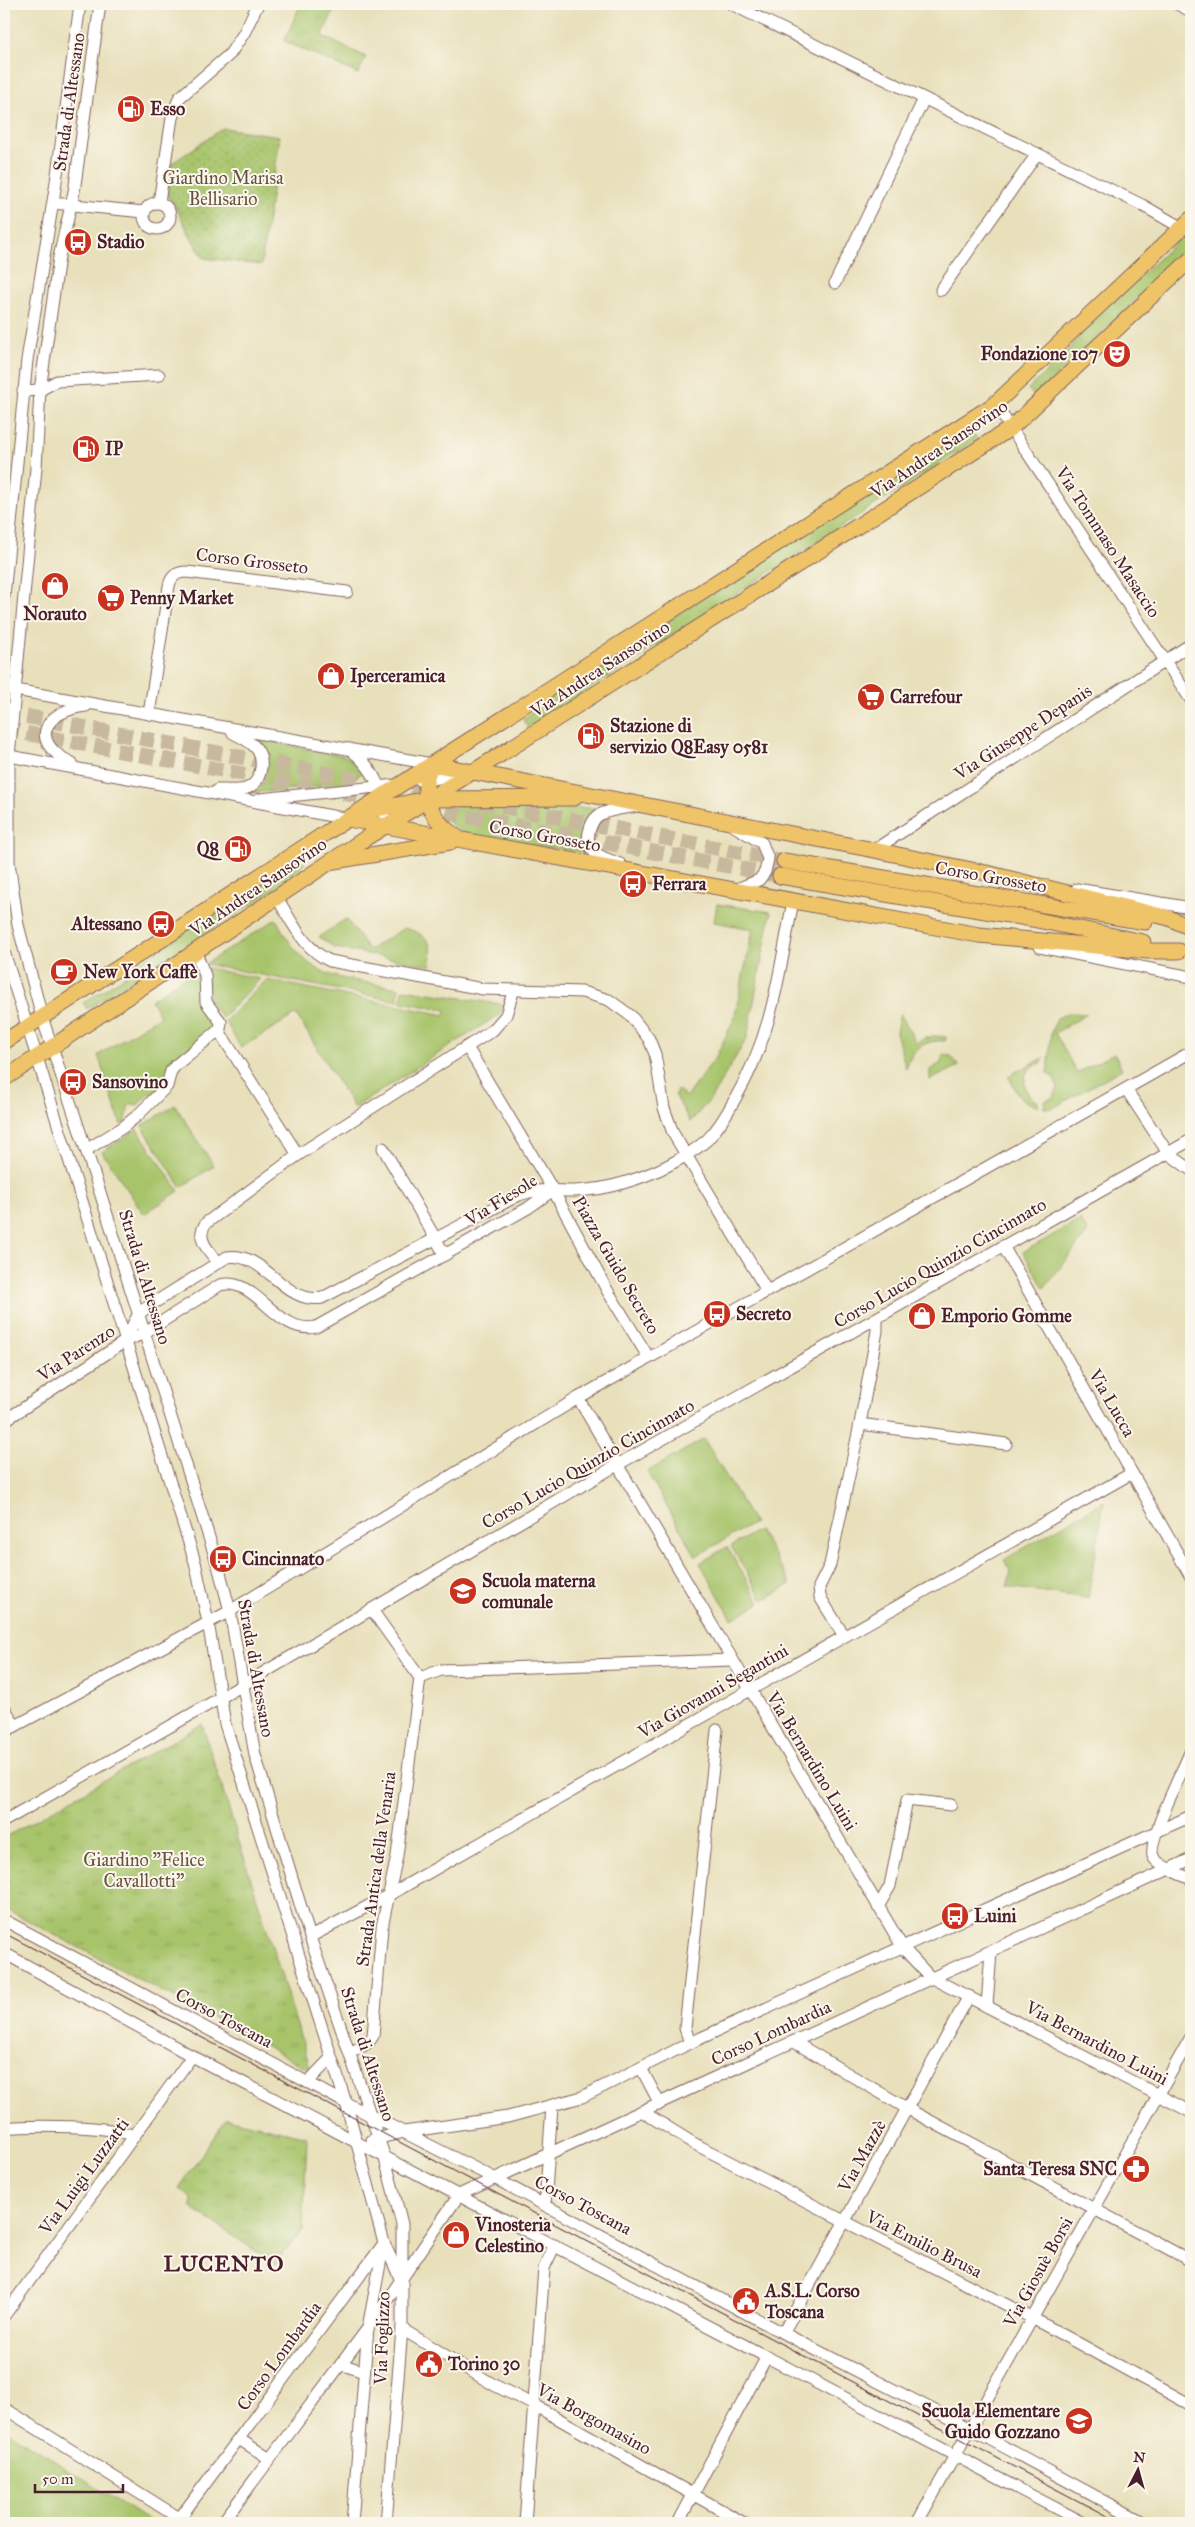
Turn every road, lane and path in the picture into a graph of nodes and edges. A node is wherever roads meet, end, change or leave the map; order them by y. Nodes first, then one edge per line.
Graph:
1 (80, 4) edge
2 (100, 4) edge
3 (258, 4) edge
4 (730, 4) edge
5 (1177, 4) edge
6 (1191, 10) edge
7 (924, 99) junction
8 (1037, 154) junction
9 (159, 202) junction
10 (53, 203) junction
11 (71, 204) junction
12 (144, 212) junction
13 (1187, 224) edge
14 (1191, 259) edge
15 (835, 283) dead end
16 (941, 290) dead end
17 (159, 375) dead end
18 (40, 390) junction
19 (23, 391) junction
20 (995, 404) junction
21 (1011, 428) junction
22 (347, 592) dead end
23 (4, 596) edge
24 (1191, 644) edge
25 (1166, 661) junction
26 (10, 689) edge
27 (1191, 700) edge
28 (98, 704) junction
29 (149, 714) junction
30 (215, 726) junction
31 (349, 748) junction
32 (7, 756) edge
33 (432, 764) junction
34 (85, 770) junction
35 (473, 772) junction
36 (426, 780) junction
37 (401, 785) junction
38 (201, 791) junction
39 (381, 797) junction
40 (610, 798) junction
41 (426, 799) junction
42 (243, 800) junction
43 (644, 804) junction
44 (348, 819) junction
45 (723, 820) junction
46 (385, 826) junction
47 (461, 840) junction
48 (874, 850) junction
49 (784, 861) tunnel mouth
50 (330, 862) junction
51 (640, 872) junction
52 (991, 874) junction
53 (780, 876) tunnel mouth
54 (734, 890) junction
55 (277, 898) junction
56 (794, 901) junction
57 (1191, 908) edge
58 (1191, 929) edge
59 (979, 935) junction
60 (195, 951) junction
61 (4, 952) edge
62 (1185, 952) edge
63 (1191, 976) edge
64 (513, 992) junction
65 (42, 1017) junction
66 (26, 1027) junction
67 (218, 1031) junction
68 (4, 1042) edge
69 (52, 1045) junction
70 (467, 1048) junction
71 (1191, 1052) edge
72 (36, 1056) junction
73 (4, 1078) edge
74 (1126, 1089) junction
75 (1191, 1140) edge
76 (382, 1148) dead end
77 (86, 1150) junction
78 (1168, 1153) junction
79 (687, 1154) junction
80 (298, 1155) junction
81 (1191, 1170) edge
82 (553, 1190) junction
83 (435, 1237) junction
84 (1003, 1246) junction
85 (445, 1255) junction
86 (218, 1262) junction
87 (767, 1291) junction
88 (138, 1315) junction
89 (877, 1320) junction
90 (144, 1333) junction
91 (124, 1342) junction
92 (649, 1358) junction
93 (578, 1398) junction
94 (4, 1420) edge
95 (860, 1424) junction
96 (1006, 1444) dead end
97 (617, 1466) junction
98 (1132, 1472) junction
99 (1191, 1578) edge
100 (372, 1610) junction
101 (230, 1611) junction
102 (208, 1622) junction
103 (844, 1636) junction
104 (732, 1660) junction
105 (420, 1678) junction
106 (241, 1686) junction
107 (749, 1690) junction
108 (220, 1697) junction
109 (4, 1707) edge
110 (15, 1726) junction
111 (717, 1730) dead end
112 (4, 1732) edge
113 (1191, 1750) edge
114 (950, 1805) dead end
115 (1191, 1816) edge
116 (4, 1821) edge
117 (1155, 1833) junction
118 (1191, 1859) edge
119 (1169, 1868) junction
120 (1191, 1878) edge
121 (389, 1895) junction
122 (878, 1907) junction
123 (4, 1920) edge
124 (310, 1937) junction
125 (903, 1948) junction
126 (991, 1952) junction
127 (4, 1953) edge
128 (930, 1977) junction
129 (970, 1996) junction
130 (987, 2005) junction
131 (1191, 2038) edge
132 (794, 2042) junction
133 (690, 2043) junction
134 (350, 2053) junction
135 (192, 2056) junction
136 (331, 2058) junction
137 (641, 2068) junction
138 (308, 2082) junction
139 (1157, 2094) junction
140 (346, 2103) junction
141 (660, 2104) junction
142 (552, 2106) junction
143 (908, 2109) junction
144 (643, 2112) junction
145 (1191, 2112) edge
146 (370, 2116) junction
147 (4, 2128) edge
148 (404, 2132) junction
149 (134, 2136) junction
150 (377, 2138) junction
151 (358, 2143) junction
152 (549, 2154) junction
153 (384, 2156) junction
154 (496, 2179) junction
155 (459, 2195) junction
156 (545, 2205) junction
157 (1094, 2208) junction
158 (844, 2222) junction
159 (384, 2243) junction
160 (555, 2245) junction
161 (1191, 2261) edge
162 (401, 2281) junction
163 (4, 2316) edge
164 (1032, 2318) junction
165 (368, 2328) junction
166 (402, 2329) junction
167 (783, 2332) junction
168 (767, 2356) junction
169 (341, 2364) junction
170 (364, 2372) junction
171 (532, 2404) junction
172 (1191, 2405) edge
173 (4, 2408) edge
174 (970, 2429) junction
175 (239, 2438) junction
176 (956, 2457) junction
177 (270, 2459) junction
178 (694, 2495) junction
179 (181, 2522) edge
180 (222, 2523) edge
181 (352, 2523) edge
182 (386, 2523) edge
183 (525, 2523) edge
184 (678, 2523) edge
185 (744, 2523) edge
186 (917, 2523) edge
187 (1084, 2523) edge
188 (1145, 2523) edge

1 - 10 street, Strada di Altessano
2 - 11 street, Strada di Altessano
3 - 9 street
4 - 7 street, Via Andrea Sansovino
5 - 6 street
7 - 8 street, Via Andrea Sansovino
7 - 15 street
8 - 13 street, Via Andrea Sansovino
8 - 16 street
9 - 12 street
9 - 12 street
10 - 11 street
10 - 19 street, Strada di Altessano
11 - 12 street
11 - 18 street, Strada di Altessano
13 - 20 main road, Via Andrea Sansovino
14 - 21 main road, Via Andrea Sansovino
17 - 18 street
18 - 19 street
18 - 26 street, Strada di Altessano
19 - 23 street, Strada di Altessano
20 - 21 street, Via Tommaso Masaccio
20 - 33 main road, Via Andrea Sansovino
21 - 25 street, Via Tommaso Masaccio
21 - 35 main road, Via Andrea Sansovino
22 - 29 street, Corso Grosseto
24 - 25 street, Via Giuseppe Depanis
25 - 27 street, Via Tommaso Masaccio
25 - 48 street, Via Giuseppe Depanis
26 - 28 street, Corso Grosseto
26 - 32 street, Strada di Altessano
28 - 29 street, Corso Grosseto
28 - 34 street, Corso Grosseto
29 - 30 street, Corso Grosseto
30 - 31 street, Corso Grosseto
30 - 38 street, Corso Grosseto
31 - 33 street, Corso Grosseto
31 - 39 street
32 - 34 street, Corso Grosseto
32 - 65 street, Strada di Altessano
33 - 35 main road, Corso Grosseto
33 - 36 main road
33 - 37 main road, Via Andrea Sansovino
34 - 38 street, Corso Grosseto
35 - 36 street, Corso Grosseto
35 - 40 main road, Corso Grosseto
35 - 41 main road, Via Andrea Sansovino
36 - 37 street, Corso Grosseto
36 - 41 main road
37 - 39 main road, Via Andrea Sansovino
38 - 42 street, Corso Grosseto
39 - 41 main road
39 - 42 street, Corso Grosseto
39 - 44 main road, Via Andrea Sansovino
39 - 46 street
40 - 41 main road
40 - 43 main road, Corso Grosseto
41 - 46 main road, Via Andrea Sansovino
41 - 47 main road
42 - 44 street, Corso Grosseto
43 - 45 main road, Corso Grosseto
43 - 51 street, Corso Grosseto
44 - 46 main road, Corso Grosseto
44 - 65 main road, Via Andrea Sansovino
45 - 48 main road, Corso Grosseto
45 - 54 street, Corso Grosseto
46 - 47 main road, Corso Grosseto
46 - 50 main road, Via Andrea Sansovino
47 - 50 main road
47 - 51 main road, Corso Grosseto
48 - 52 main road, Corso Grosseto
49 - 58 main road, Corso Grosseto
50 - 55 main road, Via Andrea Sansovino
51 - 54 main road, Corso Grosseto
52 - 57 street, Corso Grosseto
52 - 58 main road, Corso Grosseto
53 - 62 main road, Corso Grosseto
54 - 56 main road, Corso Grosseto
55 - 60 main road, Via Andrea Sansovino
55 - 64 street
56 - 59 main road, Corso Grosseto
56 - 79 street
59 - 62 main road, Corso Grosseto
59 - 63 street, Corso Grosseto
60 - 67 street
60 - 69 main road, Via Andrea Sansovino
61 - 66 street, Strada di Altessano
64 - 70 street
64 - 79 street
65 - 66 main road, Via Andrea Sansovino
65 - 69 street, Strada di Altessano
66 - 68 main road, Via Andrea Sansovino
66 - 72 street, Strada di Altessano
67 - 77 street
67 - 80 street
69 - 72 main road, Via Andrea Sansovino
69 - 77 street, Strada di Altessano
70 - 80 street
70 - 82 street
71 - 74 street
72 - 73 main road, Via Andrea Sansovino
72 - 91 street, Strada di Altessano
74 - 78 street
74 - 87 street
75 - 78 street, Corso Lucio Quinzio Cincinnato
76 - 83 street
77 - 88 street, Strada di Altessano
78 - 81 street
78 - 84 street, Corso Lucio Quinzio Cincinnato
79 - 82 street, Piazza Guido Secreto
79 - 87 street
80 - 86 street
82 - 83 street, Via Fiesole
82 - 85 street, Via Fiesole
82 - 92 street, Piazza Guido Secreto
83 - 85 street
83 - 86 street, Via Fiesole
84 - 89 street, Corso Lucio Quinzio Cincinnato
84 - 98 street, Via Lucca
85 - 90 street, Via Fiesole
86 - 88 street, Via Fiesole
87 - 92 street
88 - 90 street, Strada di Altessano
88 - 91 street
89 - 95 street
89 - 97 street, Corso Lucio Quinzio Cincinnato
90 - 91 street, Via Parenzo
90 - 101 street, Strada di Altessano
91 - 94 street, Via Parenzo
91 - 102 street, Strada di Altessano
92 - 93 street
93 - 97 street, Via Bernardino Luini
93 - 101 street
95 - 96 street
95 - 103 street
97 - 100 street, Corso Lucio Quinzio Cincinnato
97 - 104 street, Via Bernardino Luini
98 - 99 street, Via Lucca
98 - 103 street, Via Giovanni Segantini
100 - 105 street
100 - 106 street, Corso Lucio Quinzio Cincinnato
101 - 102 street
101 - 106 street, Strada di Altessano
102 - 108 street, Strada di Altessano
102 - 110 street
103 - 107 street, Via Giovanni Segantini
104 - 105 street
104 - 107 street, Via Bernardino Luini
105 - 121 street, Strada Antica della Venaria
106 - 108 street, Corso Lucio Quinzio Cincinnato
106 - 124 street, Strada di Altessano
107 - 121 street, Via Giovanni Segantini
107 - 122 street, Via Bernardino Luini
108 - 116 street, Corso Lucio Quinzio Cincinnato
108 - 136 street, Strada di Altessano
109 - 110 street
110 - 112 street
111 - 133 street, Corso Lombardia
113 - 117 street
114 - 122 street
115 - 117 street, Corso Lombardia
117 - 119 street
117 - 125 street, Corso Lombardia
118 - 119 street, Corso Lombardia
119 - 120 street
119 - 126 street, Corso Lombardia
121 - 124 street, Via Giovanni Segantini
121 - 134 street, Strada Antica della Venaria
122 - 125 street, Via Bernardino Luini
123 - 138 street, Corso Toscana
124 - 134 street, Strada di Altessano
125 - 128 street, Via Bernardino Luini
125 - 133 street, Corso Lombardia
126 - 128 street, Corso Lombardia
126 - 130 street
127 - 135 street
128 - 129 street, Via Bernardino Luini
128 - 132 street, Corso Lombardia
129 - 130 street, Via Bernardino Luini
129 - 143 street, Via Mazzè
130 - 139 street, Via Bernardino Luini
131 - 139 street, Via Giosuè Borsi
132 - 141 street, Corso Lombardia
132 - 143 street
133 - 137 street, Corso Lombardia
134 - 146 street, Strada di Altessano
135 - 149 street, Via Luigi Luzzatti
135 - 151 street
136 - 138 street
136 - 140 street, Strada di Altessano
137 - 141 street
137 - 142 street, Corso Lombardia
138 - 140 street, Corso Toscana
139 - 145 street, Via Bernardino Luini
139 - 157 street, Via Giosuè Borsi
140 - 146 street, Corso Toscana
140 - 151 street, Strada di Altessano
141 - 144 street, Corso Lombardia
142 - 148 street, Corso Lombardia
142 - 152 street
143 - 157 street
143 - 158 street, Via Mazzè
144 - 152 street, Corso Lombardia
144 - 158 street, Via Emilio Brusa
146 - 148 street, Corso Toscana
146 - 150 street, Strada di Altessano
147 - 149 street
148 - 150 street, Corso Lombardia
148 - 154 street, Corso Toscana
149 - 163 street, Via Luigi Luzzatti
150 - 151 street, Corso Lombardia
150 - 153 street, Strada di Altessano
151 - 153 street
151 - 159 street, Via Foglizzo
152 - 154 street, Corso Lombardia
152 - 156 street
153 - 155 street
153 - 162 street, Via Foglizzo
154 - 155 street, Corso Lombardia
154 - 156 street, Corso Toscana
155 - 160 street
155 - 162 street
156 - 167 street, Corso Toscana
157 - 161 street
157 - 164 street, Via Giosuè Borsi
158 - 164 street, Via Emilio Brusa
158 - 167 street, Via Mazzè
159 - 162 street
159 - 165 street, Via Foglizzo
159 - 175 street, Corso Lombardia
160 - 168 street
160 - 171 street
162 - 165 street
162 - 166 street, Via Foglizzo
164 - 172 street, Via Emilio Brusa
164 - 174 street, Via Giosuè Borsi
165 - 169 street
165 - 170 street, Via Foglizzo
166 - 171 street, Via Borgomasino
166 - 182 street, Via Foglizzo
167 - 174 street, Corso Toscana
168 - 176 street
168 - 178 street
169 - 170 street, Via Foglizzo
169 - 177 street
170 - 181 street, Via Foglizzo
171 - 178 street, Via Borgomasino
171 - 183 street
173 - 179 street
174 - 176 street, Via Giosuè Borsi
174 - 188 street, Corso Toscana
175 - 177 street
175 - 179 street, Corso Lombardia
176 - 186 street, Via Giosuè Borsi
176 - 187 street
177 - 180 street
178 - 184 street
178 - 185 street, Via Borgomasino

